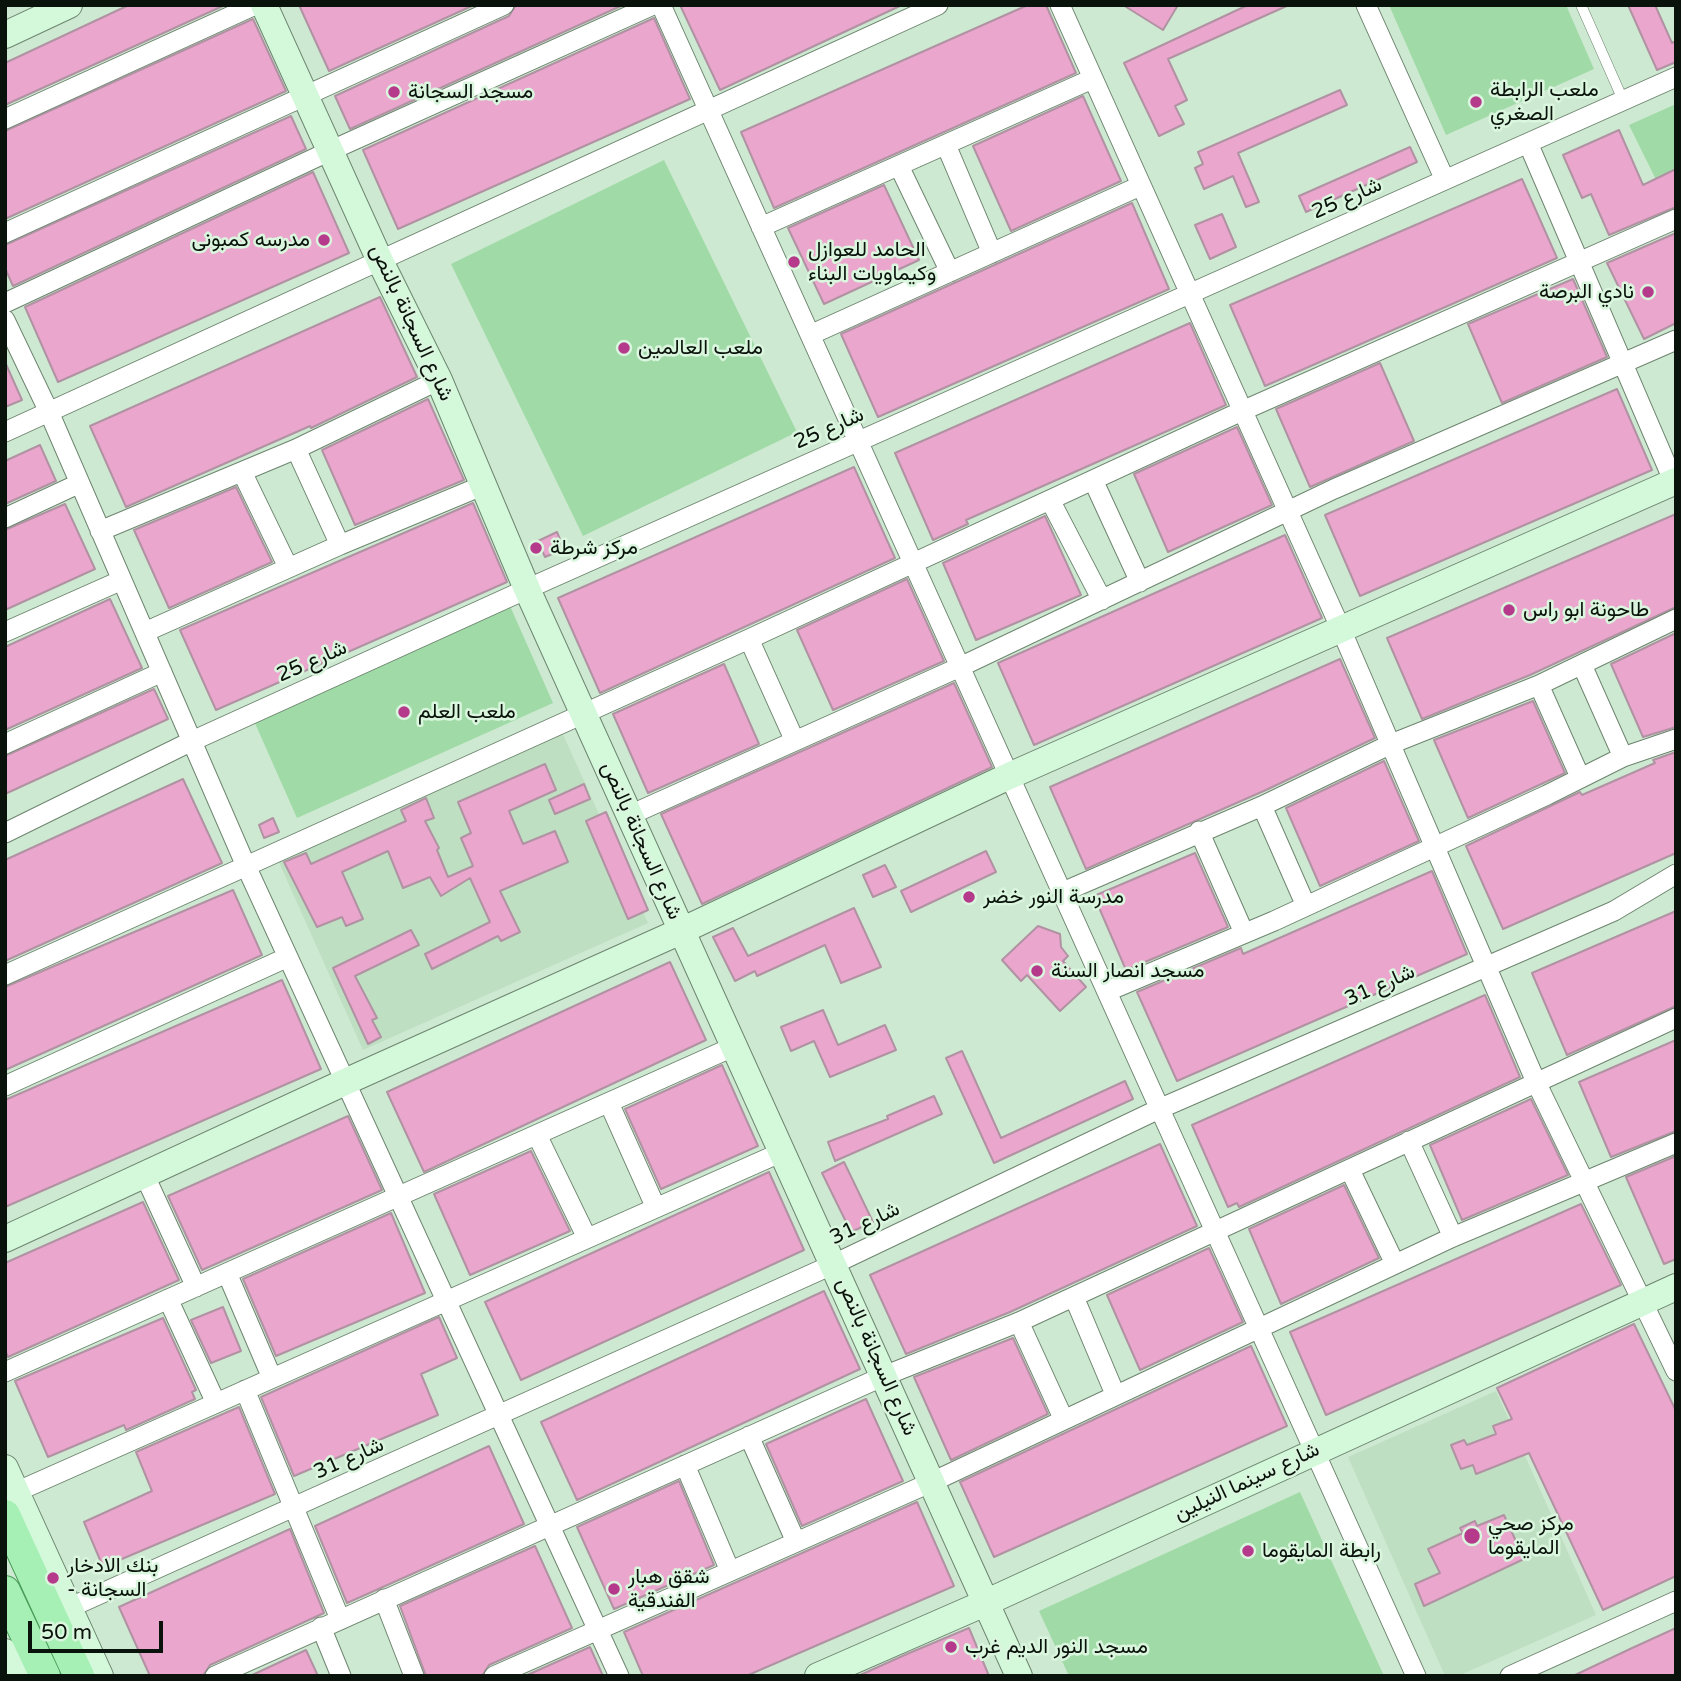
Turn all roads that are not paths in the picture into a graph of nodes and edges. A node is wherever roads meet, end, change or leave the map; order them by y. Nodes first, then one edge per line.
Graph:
1 (69, 5) edge
2 (255, 5) edge
3 (264, 5) edge
4 (504, 5) edge
5 (653, 5) edge
6 (661, 5) edge
7 (938, 5) edge
8 (1059, 5) edge
9 (1366, 5) edge
10 (1581, 5) edge
11 (5, 35) edge
12 (1676, 77) edge
13 (1093, 79) junction
14 (305, 94) junction
15 (1623, 100) junction
16 (709, 112) junction
17 (5, 119) edge
18 (1528, 143) junction
19 (946, 145) junction
20 (332, 150) junction
21 (899, 166) junction
22 (1444, 180) junction
23 (1140, 186) junction
24 (1676, 219) edge
25 (761, 227) junction
26 (5, 233) edge
27 (992, 253) junction
28 (381, 263) junction
29 (1580, 263) junction
30 (950, 272) junction
31 (1191, 294) junction
32 (5, 303) edge
33 (5, 320) edge
34 (810, 335) junction
35 (1676, 340) edge
36 (1623, 362) junction
37 (439, 380) junction
38 (1242, 411) junction
39 (49, 412) junction
40 (5, 432) edge
41 (858, 441) junction
42 (296, 449) junction
43 (242, 472) junction
44 (1093, 480) junction
45 (78, 484) junction
46 (1675, 484) edge
47 (484, 485) junction
48 (1050, 500) junction
49 (1288, 510) junction
50 (5, 518) edge
51 (100, 531) junction
52 (340, 545) junction
53 (914, 564) junction
54 (288, 568) junction
55 (122, 580) junction
56 (1140, 582) junction
57 (527, 589) junction
58 (1102, 600) junction
59 (1676, 619) edge
60 (1340, 627) junction
61 (5, 632) edge
62 (145, 632) junction
63 (749, 639) junction
64 (1582, 666) junction
65 (960, 667) junction
66 (162, 671) junction
67 (1539, 685) junction
68 (583, 713) junction
69 (794, 739) junction
70 (1676, 739) edge
71 (190, 742) junction
72 (5, 744) edge
73 (1391, 744) junction
74 (1623, 757) junction
75 (1009, 775) junction
76 (1580, 777) junction
77 (1262, 806) junction
78 (630, 815) junction
79 (1199, 831) junction
80 (5, 832) edge
81 (1437, 847) junction
82 (246, 866) junction
83 (1676, 874) edge
84 (1063, 892) junction
85 (1306, 906) junction
86 (681, 931) junction
87 (1244, 933) junction
88 (288, 957) junction
89 (1485, 965) junction
90 (5, 975) edge
91 (1108, 991) junction
92 (1676, 1018) edge
93 (735, 1046) junction
94 (345, 1082) junction
95 (1536, 1082) junction
96 (5, 1086) edge
97 (609, 1103) junction
98 (1159, 1109) junction
99 (537, 1135) junction
100 (1409, 1141) junction
101 (1676, 1143) edge
102 (782, 1152) junction
103 (1350, 1170) junction
104 (145, 1176) junction
105 (1584, 1181) junction
106 (397, 1197) junction
107 (656, 1208) junction
108 (1212, 1230) junction
109 (1453, 1237) junction
110 (587, 1238) junction
111 (5, 1239) edge
112 (834, 1264) junction
113 (1395, 1264) junction
114 (227, 1273) junction
115 (196, 1287) junction
116 (1676, 1287) edge
117 (1074, 1297) junction
118 (168, 1299) junction
119 (1644, 1300) junction
120 (446, 1301) junction
121 (1019, 1322) junction
122 (1257, 1328) junction
123 (1676, 1371) edge
124 (5, 1372) edge
125 (884, 1376) junction
126 (271, 1378) junction
127 (245, 1390) junction
128 (1115, 1394) junction
129 (216, 1403) junction
130 (497, 1417) junction
131 (1063, 1418) junction
132 (748, 1437) junction
133 (1314, 1451) junction
134 (685, 1465) junction
135 (932, 1482) junction
136 (9, 1492) edge
137 (293, 1509) junction
138 (549, 1526) junction
139 (796, 1542) junction
140 (730, 1571) junction
141 (5, 1591) edge
142 (384, 1599) junction
143 (1676, 1601) edge
144 (985, 1603) junction
145 (69, 1608) junction
146 (340, 1619) junction
147 (321, 1628) junction
148 (597, 1630) junction
149 (5, 1652) edge
150 (857, 1668) edge
151 (16, 1676) edge
152 (45, 1676) edge
153 (79, 1676) edge
154 (100, 1676) edge
155 (215, 1676) edge
156 (341, 1676) edge
157 (414, 1676) edge
158 (494, 1676) edge
159 (619, 1676) edge
160 (818, 1676) edge
161 (1018, 1676) edge
162 (1416, 1676) edge
163 (1510, 1676) edge

1 - 11 street
2 - 17 street
3 - 14 street, شارع السجانة بالنص
4 - 14 street
5 - 20 street
6 - 16 street
7 - 16 street
8 - 13 street
9 - 22 street
10 - 15 lane
12 - 15 street, شارع 25
13 - 19 street
13 - 23 street
14 - 20 street, شارع السجانة بالنص
14 - 26 street
15 - 18 street, شارع 25
16 - 25 street
16 - 28 street
18 - 22 street, شارع 25
18 - 29 street
19 - 21 street
19 - 27 street
20 - 28 street, شارع السجانة بالنص
20 - 32 street
21 - 25 street
21 - 30 street
22 - 31 street, شارع 25
23 - 27 street
23 - 31 street
24 - 29 street
25 - 34 street
27 - 30 street
28 - 37 street, شارع السجانة بالنص
28 - 39 street
29 - 36 street
29 - 38 street
30 - 34 street
31 - 38 street
31 - 41 street, شارع 25
33 - 39 street
34 - 41 street
35 - 36 street
36 - 46 street
36 - 49 street
37 - 42 street
37 - 47 street, شارع السجانة بالنص
38 - 44 street
38 - 49 street
39 - 40 street
39 - 45 street
41 - 53 street
41 - 57 street, شارع 25
42 - 43 street
42 - 52 street
43 - 51 street
43 - 54 street
44 - 48 street
44 - 56 street
45 - 50 street
45 - 51 street
46 - 60 street
47 - 52 street
47 - 57 street, شارع السجانة بالنص
48 - 53 street
48 - 58 street
49 - 56 street
49 - 60 street
51 - 55 street
52 - 54 street
53 - 63 street
53 - 65 street
54 - 62 street
55 - 61 street
55 - 62 street
56 - 58 street
57 - 68 street, شارع السجانة بالنص
57 - 71 street, شارع 25
58 - 65 street
59 - 64 street
60 - 73 street
60 - 75 street
62 - 66 street
63 - 68 street
63 - 69 street
64 - 67 street
64 - 74 street
65 - 69 street
65 - 75 street
66 - 71 street
66 - 72 street
67 - 73 street
67 - 76 street
68 - 78 street, شارع السجانة بالنص
68 - 82 street
69 - 78 street
70 - 74 street
71 - 80 street, شارع 25
71 - 82 street
73 - 77 street
73 - 81 street
74 - 76 street
75 - 84 street
75 - 86 street
76 - 81 street
77 - 79 street
77 - 85 street
78 - 86 street, شارع السجانة بالنص
79 - 84 street
79 - 87 street
81 - 85 street
81 - 89 street
82 - 88 street
82 - 90 street
83 - 89 street, شارع 31
84 - 91 street
85 - 87 street
86 - 93 street, شارع السجانة بالنص
86 - 94 street
87 - 91 street
88 - 94 street
88 - 96 street
89 - 95 street
89 - 98 street, شارع 31
91 - 98 street
92 - 95 street
93 - 97 street
93 - 102 street, شارع السجانة بالنص
94 - 104 street
94 - 106 street
95 - 100 street
95 - 105 street
97 - 99 street
97 - 107 street
98 - 108 street
98 - 112 street, شارع 31
99 - 106 street
99 - 110 street
100 - 103 street
100 - 109 street
101 - 105 street
102 - 107 street
102 - 112 street, شارع السجانة بالنص
103 - 108 street
103 - 113 street
104 - 111 street
104 - 115 street
105 - 109 street
105 - 119 street
106 - 114 street
106 - 120 street
107 - 110 street
108 - 117 street
108 - 122 street
109 - 113 street
110 - 120 street
112 - 125 street, شارع السجانة بالنص
112 - 130 street, شارع 31
113 - 122 street
114 - 115 street
114 - 126 street
115 - 118 street
116 - 119 street, شارع سينما النيلين
117 - 121 street
117 - 128 street
118 - 124 street
118 - 129 street
119 - 123 street
119 - 133 street, شارع سينما النيلين
120 - 126 street
120 - 130 street
121 - 125 street
121 - 131 street
122 - 128 street
122 - 133 street
125 - 132 street
125 - 135 street, شارع السجانة بالنص
126 - 127 street
127 - 129 street
127 - 137 street
128 - 131 street
129 - 136 street
130 - 137 street, شارع 31
130 - 138 street
131 - 135 street
132 - 134 street
132 - 139 street
133 - 144 street, شارع سينما النيلين
133 - 162 street
134 - 138 street
134 - 140 street
135 - 139 street
135 - 144 street, شارع السجانة بالنص
136 - 145 street
136 - 153 main road
137 - 145 street, شارع 31
137 - 146 street
138 - 142 street
138 - 148 street
139 - 140 street
140 - 148 street
141 - 152 main road
142 - 146 street
142 - 157 street
143 - 163 street
144 - 150 street, شارع سينما النيلين
144 - 161 street, شارع السجانة بالنص
145 - 154 street
146 - 147 street
147 - 155 street
147 - 156 street
148 - 158 street
148 - 159 street
149 - 151 street
150 - 160 street, شارع سينما النيلين

